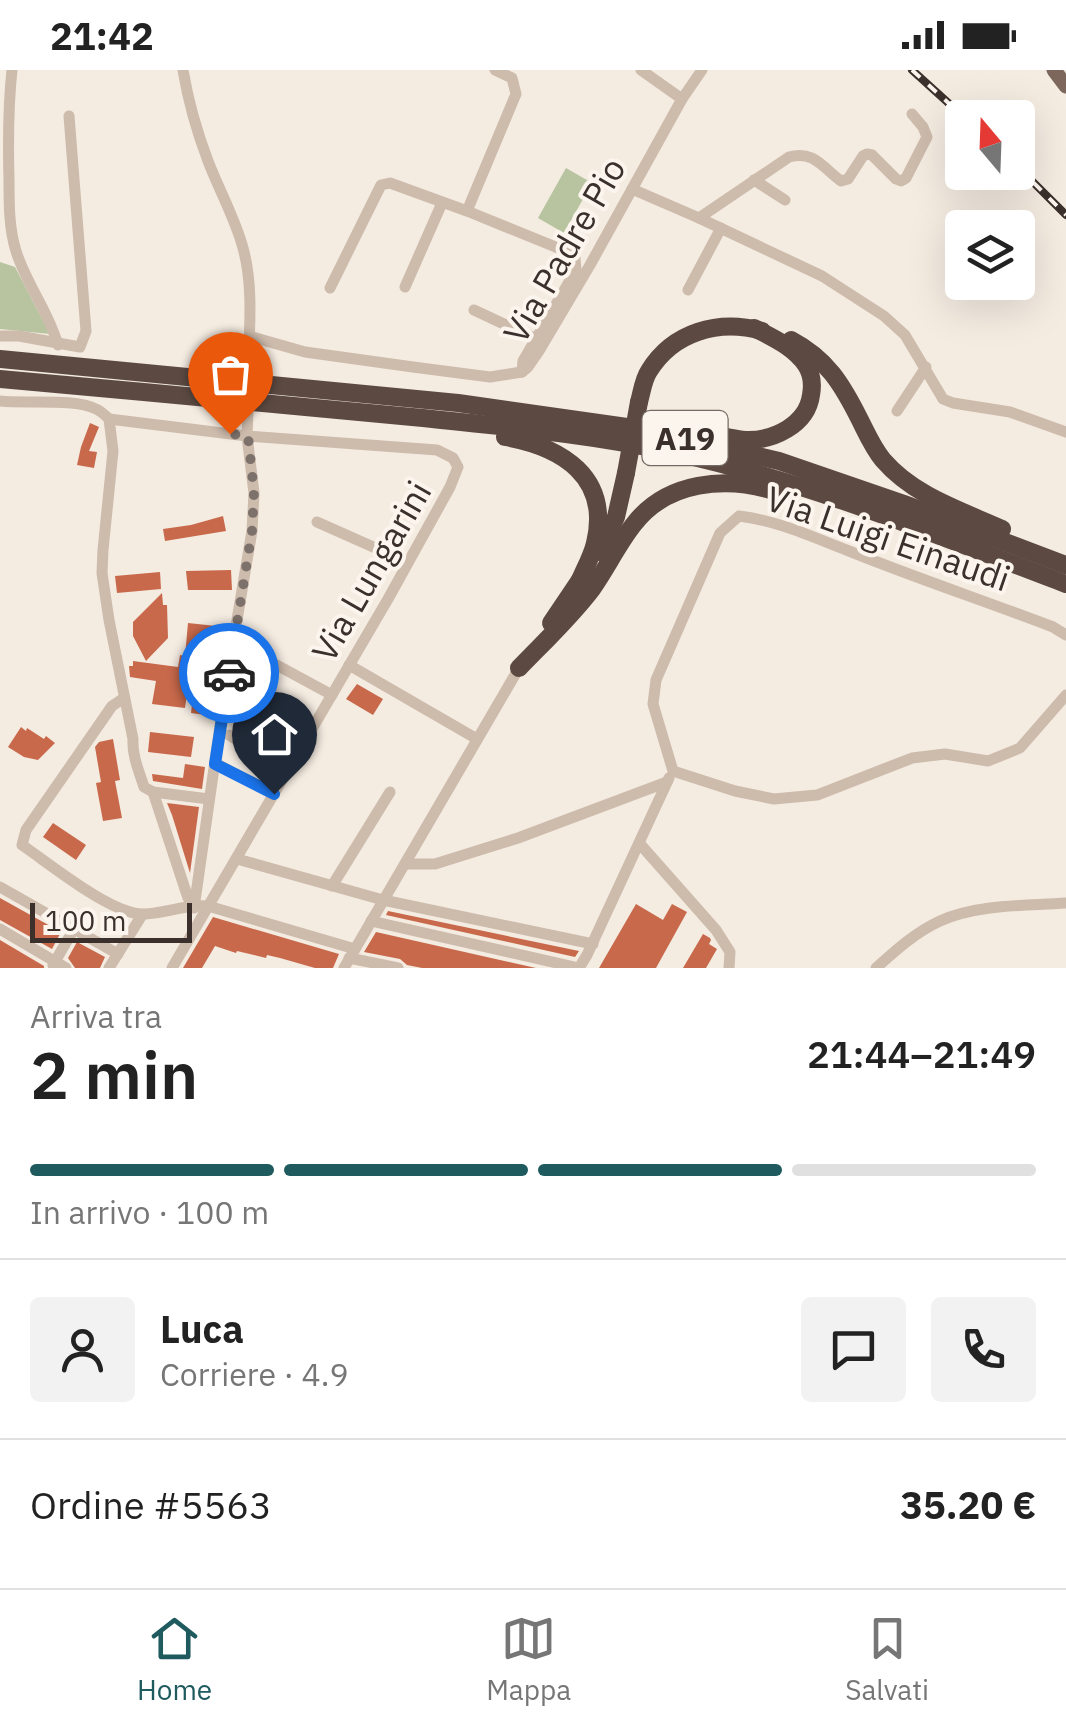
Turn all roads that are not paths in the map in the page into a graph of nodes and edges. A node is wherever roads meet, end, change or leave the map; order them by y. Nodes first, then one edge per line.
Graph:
1 (12, 70) edge
2 (184, 70) edge
3 (494, 70) edge
4 (641, 70) edge
5 (702, 70) edge
6 (1054, 70) edge
7 (1066, 86) edge
8 (682, 99) junction
9 (912, 114) dead end
10 (68, 116) dead end
11 (754, 180) junction
12 (632, 189) junction
13 (786, 200) dead end
14 (442, 203) junction
15 (467, 210) junction
16 (699, 218) junction
17 (720, 228) junction
18 (405, 286) dead end
19 (330, 288) dead end
20 (688, 290) dead end
21 (474, 310) dead end
22 (754, 328) junction
23 (0, 336) edge
24 (249, 336) junction
25 (536, 339) junction
26 (58, 344) junction
27 (0, 358) edge
28 (926, 368) junction
29 (522, 372) junction
30 (248, 373) dead end
31 (0, 379) edge
32 (287, 386) junction
33 (0, 400) edge
34 (248, 411) dead end
35 (896, 411) dead end
36 (362, 412) junction
37 (109, 418) junction
38 (1066, 432) edge
39 (248, 436) junction
40 (318, 522) dead end
41 (407, 562) junction
42 (1066, 562) edge
43 (580, 580) junction
44 (1066, 584) edge
45 (1066, 593) edge
46 (1066, 635) edge
47 (234, 642) junction
48 (349, 665) junction
49 (519, 668) junction
50 (226, 691) junction
51 (1066, 694) edge
52 (332, 695) junction
53 (124, 698) junction
54 (229, 735) dead end
55 (308, 737) junction
56 (477, 739) junction
57 (215, 764) junction
58 (288, 771) junction
59 (670, 776) junction
60 (153, 792) junction
61 (390, 792) dead end
62 (274, 794) junction
63 (209, 799) junction
64 (640, 844) junction
65 (236, 859) junction
66 (405, 864) junction
67 (332, 886) junction
68 (0, 887) edge
69 (384, 900) junction
70 (1066, 902) edge
71 (194, 905) junction
72 (208, 906) junction
73 (142, 915) junction
74 (371, 921) junction
75 (76, 926) junction
76 (0, 930) edge
77 (193, 932) junction
78 (593, 944) junction
79 (118, 954) junction
80 (349, 958) edge
81 (57, 966) edge
82 (109, 968) edge
83 (172, 968) edge
84 (398, 968) edge
85 (579, 968) edge
86 (729, 968) edge
87 (877, 968) edge

1 - 26 street
2 - 24 street
3 - 15 street
4 - 8 street
5 - 8 street, Via Padre Pio
6 - 7 main road
8 - 12 street, Via Padre Pio
9 - 11 street
10 - 26 street
11 - 13 street
11 - 16 street
12 - 16 street
12 - 29 street, Via Padre Pio
14 - 15 street
14 - 18 street
14 - 19 street
15 - 25 street
16 - 17 street
17 - 20 street
17 - 28 street
21 - 25 street
22 - 32 highway
22 - 42 highway
22 - 43 highway, bridge
23 - 26 street
24 - 29 street, Via Padre Pio
24 - 30 street
25 - 29 street
27 - 32 highway, A19
28 - 35 street
28 - 38 street
31 - 36 highway, A19
32 - 42 highway, A19
33 - 37 street
34 - 39 street
36 - 43 highway
36 - 44 highway, A19
37 - 39 street
37 - 53 street
39 - 41 street, Via Lungarini
39 - 47 street
40 - 41 street
41 - 48 street, Via Lungarini
43 - 49 highway
45 - 49 highway
46 - 59 street, Via Luigi Einaudi
47 - 50 street
47 - 52 street
48 - 52 street, Via Lungarini
48 - 56 street
49 - 56 street
50 - 55 street
50 - 57 street
51 - 59 street
52 - 55 street, Via Lungarini
53 - 60 street
53 - 73 street
54 - 58 street
55 - 58 street, Via Lungarini
56 - 66 street
57 - 62 street
57 - 63 street
58 - 62 street, Via Lungarini
59 - 64 street
59 - 66 street
60 - 63 street
60 - 71 street
61 - 67 street
62 - 65 street, Via Lungarini
63 - 71 street
64 - 78 street
64 - 86 street
65 - 67 street
65 - 72 street, Via Lungarini
66 - 69 street
67 - 69 street
68 - 75 street
69 - 74 street
69 - 78 street
70 - 87 street
71 - 72 street
71 - 73 street
71 - 77 street
72 - 77 street, Via Lungarini
72 - 80 street
73 - 79 street
74 - 80 street
74 - 85 street
75 - 79 street
75 - 81 street
76 - 81 street
77 - 83 street, Via Lungarini
78 - 85 street
79 - 82 street
80 - 84 street

